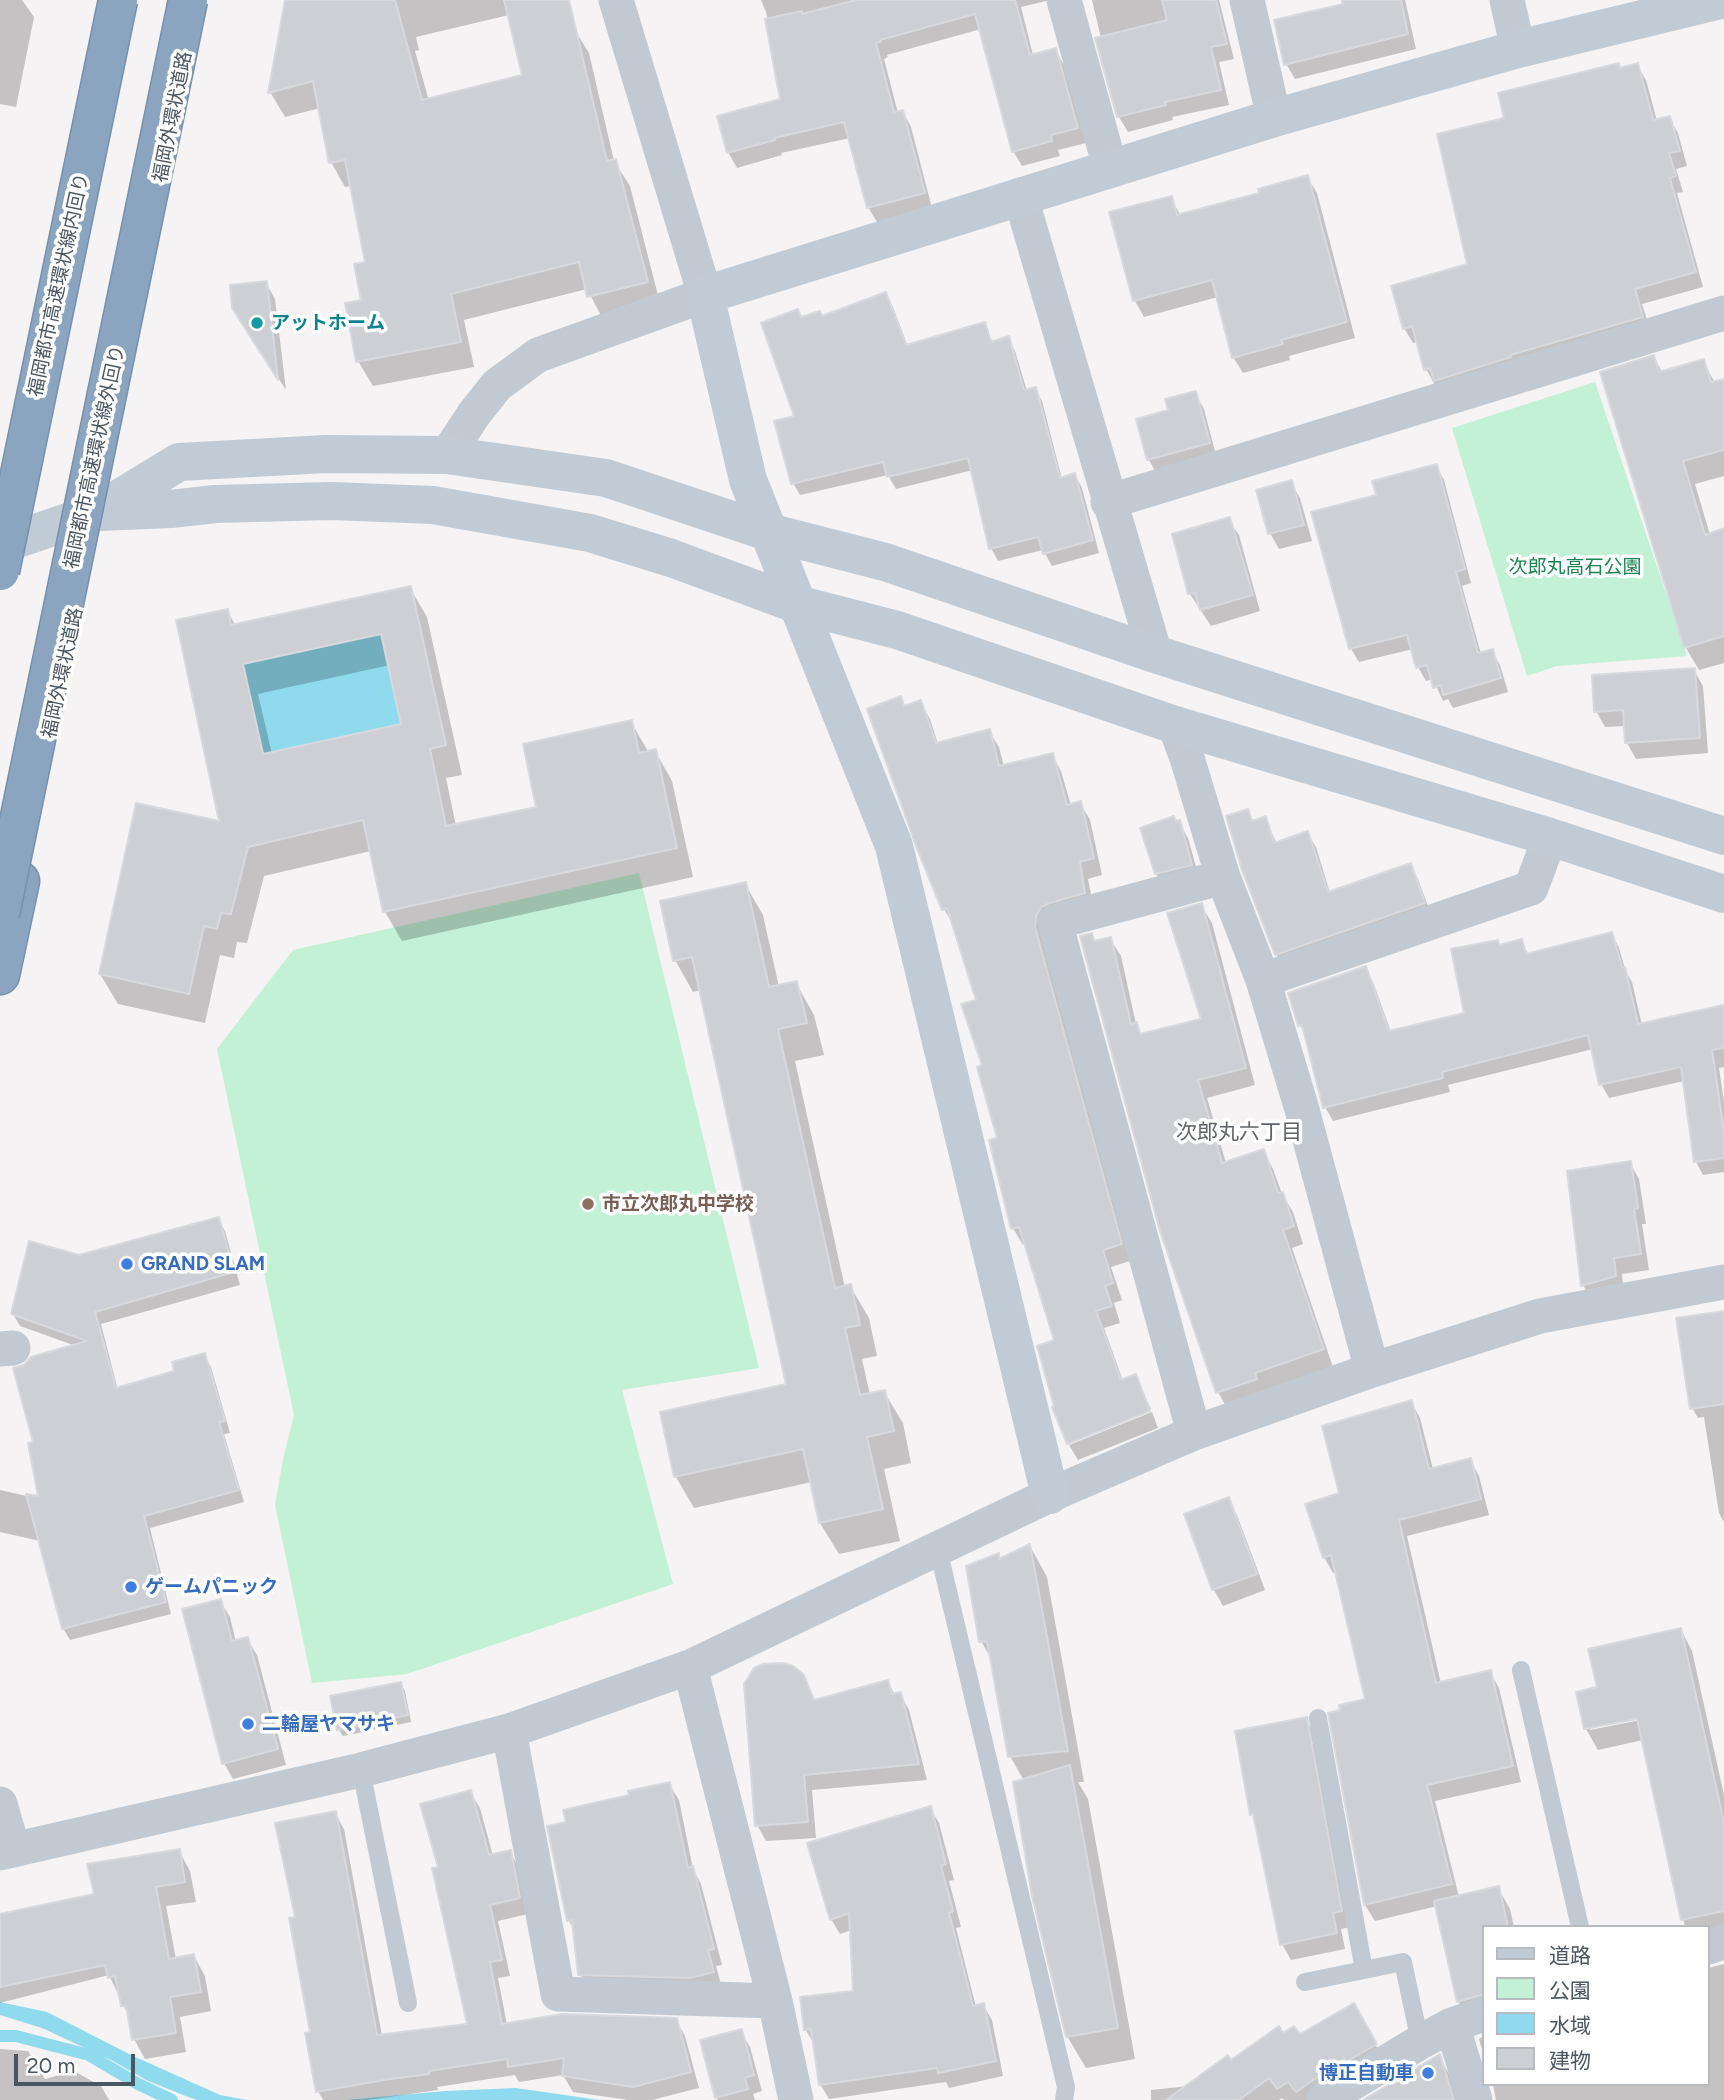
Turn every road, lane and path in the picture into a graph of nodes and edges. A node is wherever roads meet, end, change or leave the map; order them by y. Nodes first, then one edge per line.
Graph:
1 (108, 0) edge
2 (118, 0) edge
3 (188, 0) edge
4 (197, 0) edge
5 (617, 0) edge
6 (1065, 0) edge
7 (1247, 0) edge
8 (1507, 0) edge
9 (1721, 0) edge
10 (1518, 49) junction
11 (1274, 118) junction
12 (1110, 167) junction
13 (1020, 195) junction
14 (705, 295) junction
15 (1724, 313) edge
16 (447, 455) junction
17 (1108, 502) junction
18 (97, 512) junction
19 (0, 524) edge
20 (768, 532) junction
21 (0, 545) edge
22 (0, 571) edge
23 (796, 604) junction
24 (1155, 654) junction
25 (1175, 726) junction
26 (1724, 836) edge
27 (1550, 837) junction
28 (1223, 877) junction
29 (1724, 894) edge
30 (0, 914) edge
31 (0, 975) edge
32 (1263, 980) junction
33 (1724, 1282) edge
34 (1372, 1370) junction
35 (1194, 1433) junction
36 (1049, 1495) junction
37 (938, 1549) junction
38 (690, 1667) junction
39 (1521, 1670) dead end
40 (1318, 1718) dead end
41 (509, 1731) junction
42 (361, 1770) junction
43 (0, 1804) edge
44 (7, 1851) edge
45 (1580, 1925) edge
46 (1364, 1970) junction
47 (1304, 1982) dead end
48 (775, 2001) junction
49 (408, 2003) dead end
50 (1482, 2015) edge
51 (1452, 2025) junction
52 (1420, 2042) junction
53 (796, 2100) edge
54 (1064, 2100) edge
55 (1324, 2100) edge
56 (1475, 2100) edge

1 - 19 highway
2 - 22 highway, 福岡都市高速環状線内回り, bridge
3 - 30 highway, 福岡都市高速環状線外回り, bridge
4 - 18 highway, 福岡外環状道路
5 - 14 street
6 - 12 street
7 - 11 street
8 - 10 street
9 - 10 street
10 - 11 street
11 - 12 street
12 - 13 street
13 - 14 street
13 - 17 street
14 - 16 street
14 - 20 street
15 - 17 street
16 - 18 street
16 - 20 street
17 - 24 street
18 - 21 street
18 - 23 street
18 - 31 highway, 福岡外環状道路
20 - 23 street
20 - 24 street
23 - 25 street
23 - 36 street
24 - 26 street
25 - 27 street
25 - 28 street
27 - 29 street
27 - 32 street
28 - 32 street
28 - 35 street
32 - 34 street
33 - 34 street
34 - 35 street
35 - 36 street
36 - 37 street
37 - 38 street
37 - 54 lane
38 - 41 street
38 - 48 street
39 - 45 lane
40 - 46 lane
41 - 42 street
41 - 48 street
42 - 44 street
42 - 49 lane
43 - 44 street
46 - 47 lane
46 - 52 lane
48 - 53 street
50 - 51 street
51 - 52 street
51 - 56 street
52 - 55 street

